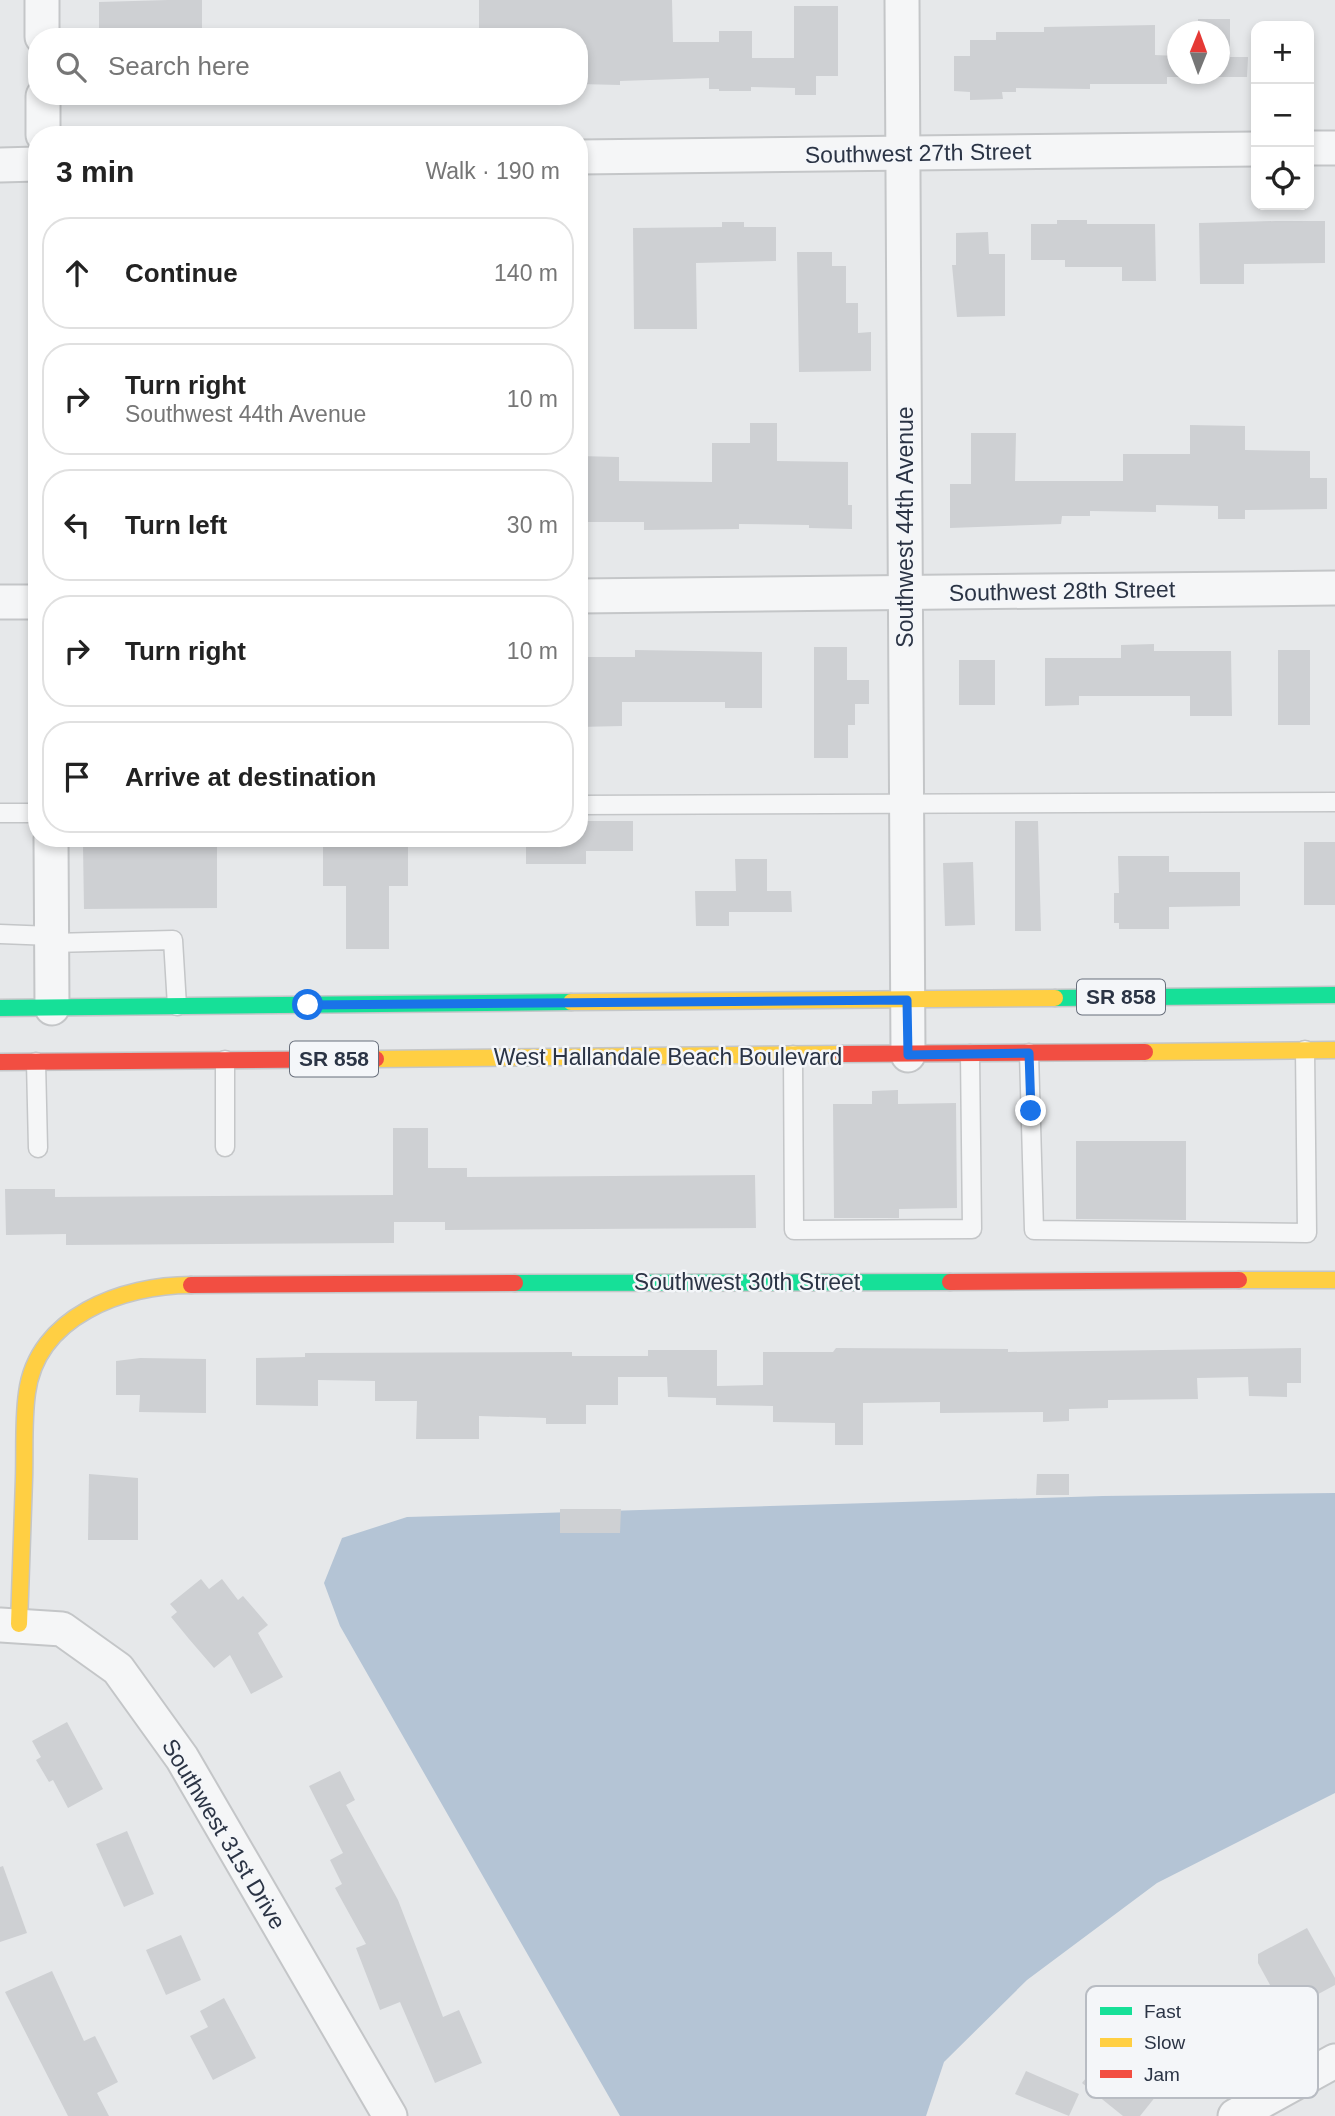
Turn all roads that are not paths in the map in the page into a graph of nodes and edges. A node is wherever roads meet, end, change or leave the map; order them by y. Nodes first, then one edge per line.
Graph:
1 (42, 0) edge
2 (902, 0) edge
3 (42, 28) edge
4 (43, 105) edge
5 (43, 126) edge
6 (1314, 148) edge
7 (1335, 148) edge
8 (1251, 149) edge
9 (902, 153) junction
10 (588, 157) edge
11 (28, 164) edge
12 (0, 165) edge
13 (1335, 588) edge
14 (905, 593) junction
15 (588, 596) edge
16 (0, 602) edge
17 (28, 602) edge
18 (1335, 802) edge
19 (588, 805) edge
20 (906, 805) junction
21 (0, 813) edge
22 (28, 813) edge
23 (51, 847) edge
24 (0, 934) edge
25 (52, 939) junction
26 (1335, 995) edge
27 (907, 1000) junction
28 (332, 1005) junction
29 (177, 1006) junction
30 (0, 1008) edge
31 (52, 1008) junction
32 (21, 1023) dead end
33 (299, 1023) dead end
34 (83, 1046) dead end
35 (1304, 1050) junction
36 (1335, 1050) edge
37 (1029, 1053) junction
38 (970, 1054) junction
39 (793, 1055) junction
40 (908, 1055) junction
41 (225, 1060) junction
42 (61, 1061) junction
43 (0, 1062) edge
44 (36, 1062) junction
45 (225, 1147) dead end
46 (38, 1148) dead end
47 (1335, 1280) edge
48 (9, 1624) edge
49 (1335, 2061) edge
50 (1318, 2070) edge
51 (1268, 2098) edge
52 (390, 2116) edge
53 (1236, 2116) edge

1 - 3 street
2 - 9 street, Southwest 44th Avenue
4 - 5 street
6 - 7 street
8 - 9 street, Southwest 27th Street
9 - 10 street, Southwest 27th Street
9 - 14 street, Southwest 44th Avenue
11 - 12 street
13 - 14 street, Southwest 28th Street
14 - 15 street, Southwest 28th Street
14 - 20 street, Southwest 44th Avenue
16 - 17 street
18 - 20 lane
19 - 20 lane
20 - 27 street, Southwest 44th Avenue
21 - 22 lane
23 - 25 street
24 - 25 lane
25 - 29 lane
25 - 31 street
26 - 27 main road, SR 858
27 - 28 main road, SR 858
27 - 40 street, Southwest 44th Avenue
28 - 29 main road, SR 858
28 - 33 main road
29 - 31 main road, SR 858
30 - 31 main road, SR 858
31 - 32 main road
34 - 42 main road
35 - 36 main road, West Hallandale Beach Boulevard / SR 858
35 - 37 main road, West Hallandale Beach Boulevard / SR 858
35 - 37 lane
37 - 38 main road, West Hallandale Beach Boulevard / SR 858
38 - 39 lane
38 - 40 main road, West Hallandale Beach Boulevard / SR 858
39 - 40 main road, West Hallandale Beach Boulevard / SR 858
39 - 41 main road, West Hallandale Beach Boulevard / SR 858
41 - 42 main road, West Hallandale Beach Boulevard / SR 858
41 - 45 lane
42 - 44 main road, West Hallandale Beach Boulevard / SR 858
43 - 44 main road, West Hallandale Beach Boulevard / SR 858
44 - 46 lane
47 - 48 main road, Southwest 30th Street
48 - 52 street, Southwest 31st Drive
49 - 50 street
51 - 53 street

